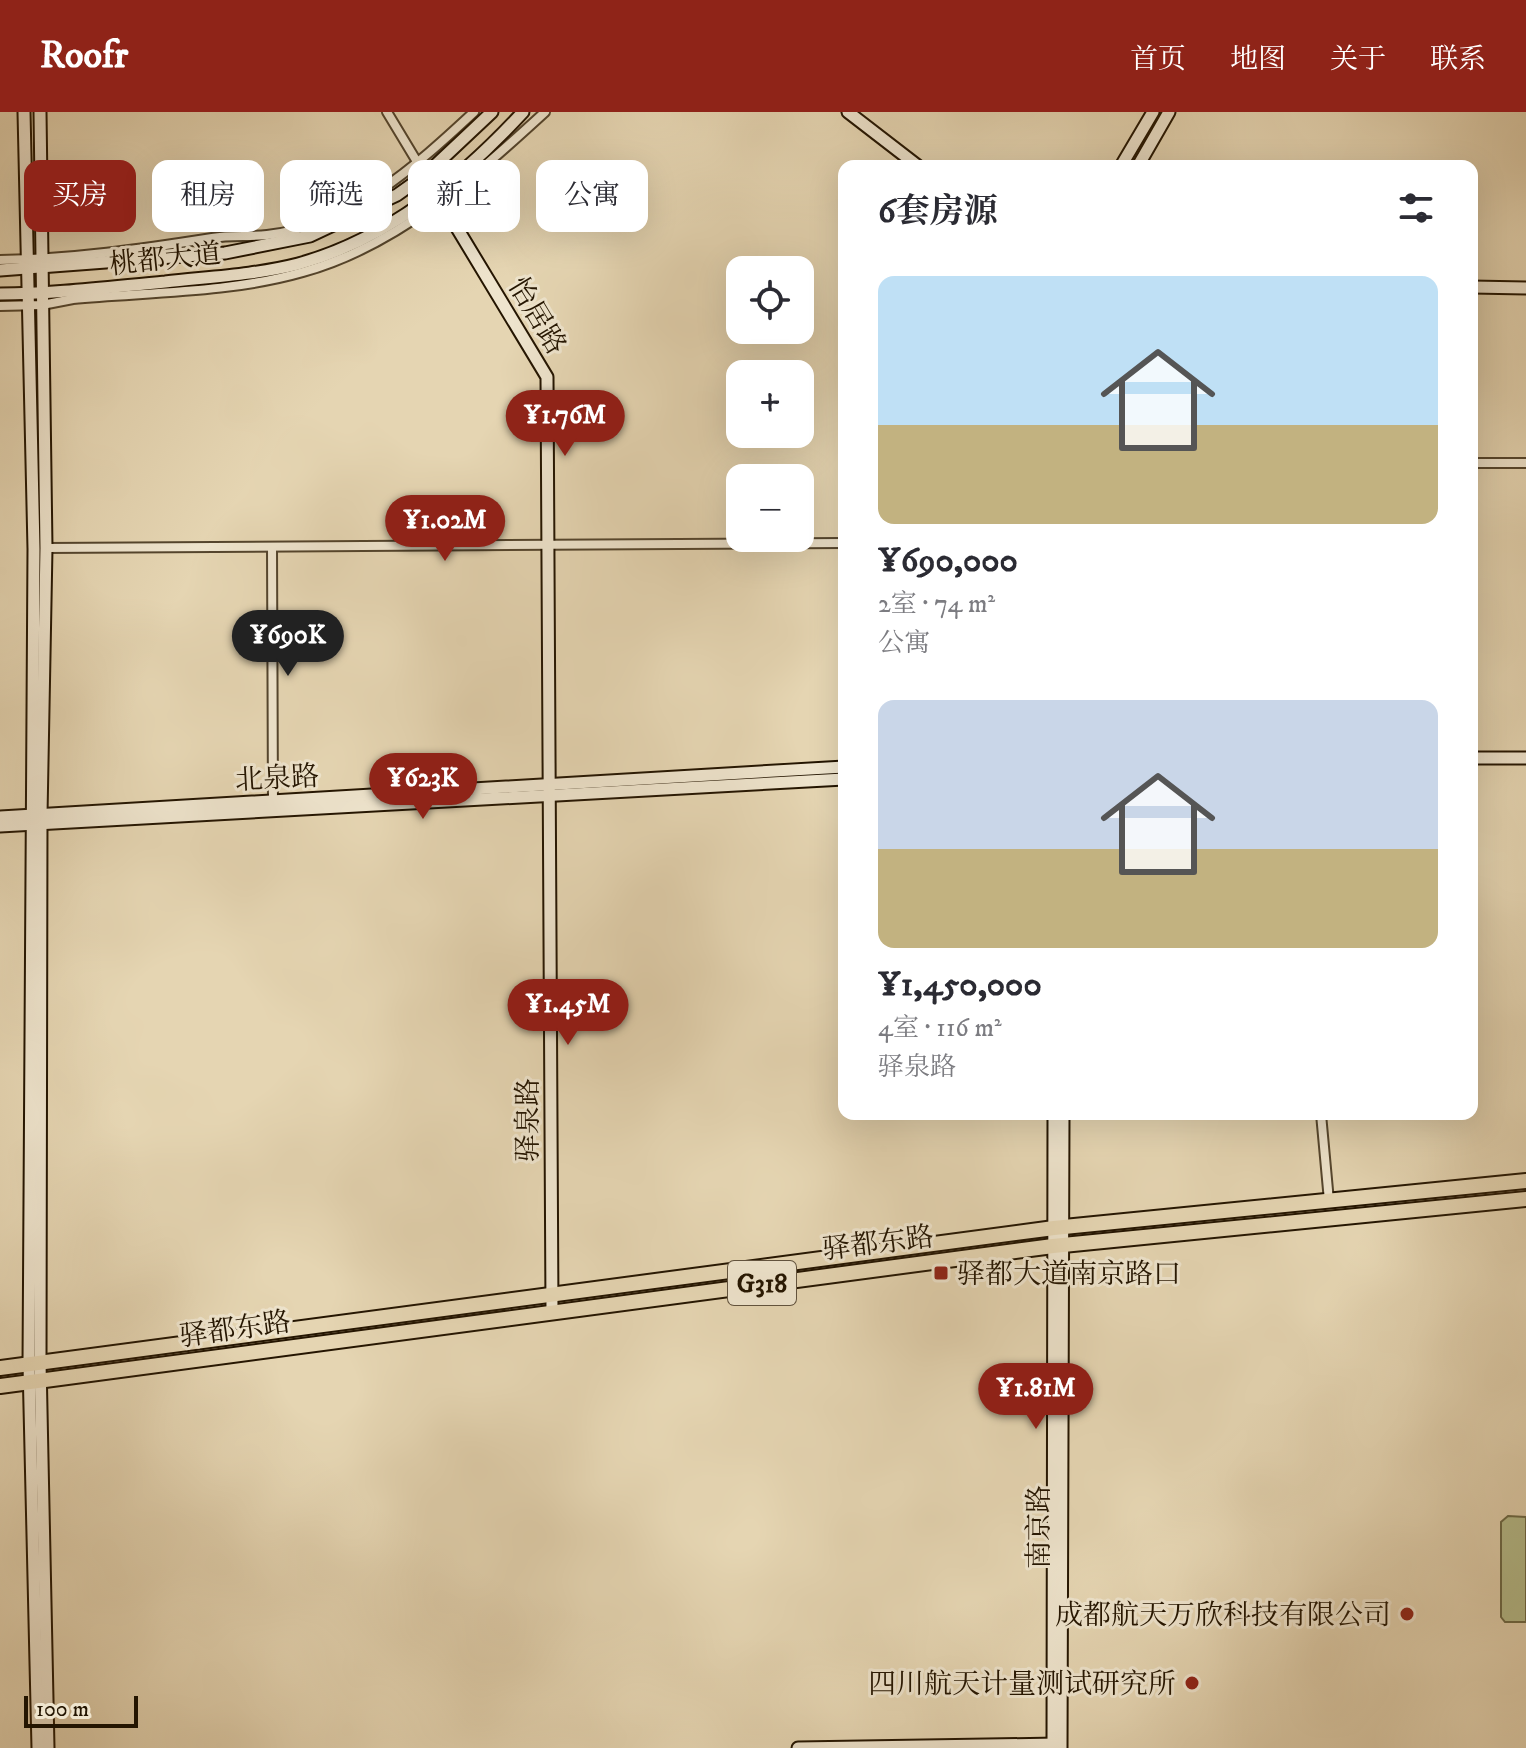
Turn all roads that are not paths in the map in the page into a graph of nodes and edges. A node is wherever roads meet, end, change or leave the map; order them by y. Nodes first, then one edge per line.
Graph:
1 (24, 112) edge
2 (40, 112) edge
3 (387, 112) edge
4 (474, 112) edge
5 (492, 112) edge
6 (523, 112) edge
7 (545, 112) edge
8 (848, 112) edge
9 (1153, 112) edge
10 (1169, 112) edge
11 (416, 160) edge
12 (422, 160) edge
13 (441, 160) edge
14 (476, 160) edge
15 (485, 160) edge
16 (910, 160) edge
17 (1125, 160) edge
18 (1141, 160) edge
19 (408, 171) edge
20 (408, 186) edge
21 (408, 213) edge
22 (460, 232) edge
23 (0, 260) edge
24 (42, 264) junction
25 (27, 265) junction
26 (0, 270) edge
27 (1478, 287) edge
28 (1526, 288) edge
29 (0, 294) edge
30 (36, 300) junction
31 (0, 306) edge
32 (1478, 463) edge
33 (1526, 463) edge
34 (838, 543) edge
35 (272, 547) junction
36 (549, 547) junction
37 (46, 548) junction
38 (1478, 758) edge
39 (1526, 758) edge
40 (1478, 765) edge
41 (1526, 765) edge
42 (838, 767) edge
43 (838, 779) edge
44 (551, 791) junction
45 (273, 806) junction
46 (0, 817) edge
47 (36, 819) junction
48 (0, 826) edge
49 (1054, 1120) edge
50 (1063, 1120) edge
51 (1322, 1120) edge
52 (1526, 1181) edge
53 (1526, 1199) edge
54 (1329, 1201) junction
55 (1058, 1228) junction
56 (1058, 1246) junction
57 (551, 1294) junction
58 (552, 1310) junction
59 (34, 1363) junction
60 (0, 1368) edge
61 (35, 1381) junction
62 (0, 1386) edge
63 (1057, 1746) edge
64 (38, 1748) edge
65 (48, 1748) edge
66 (798, 1748) edge

1 - 25 street
2 - 24 street
3 - 11 street
4 - 12 street
5 - 13 street, 桃都大道
6 - 14 street, 桃都大道
7 - 15 street
8 - 16 street
9 - 17 street
10 - 18 street
19 - 24 street
20 - 24 street, 桃都大道
21 - 30 street, 桃都大道
22 - 36 street, 怡居路
23 - 25 street
24 - 25 street, 桃都大道
24 - 30 street
25 - 26 street, 桃都大道
25 - 30 street
27 - 28 street
29 - 30 street, 桃都大道
30 - 31 street
30 - 37 street
30 - 47 street
32 - 33 street
34 - 36 street
35 - 36 street
35 - 37 street
35 - 45 street
36 - 44 street, 怡居路
37 - 47 street
38 - 39 street
40 - 41 street
42 - 44 street, 北泉路
43 - 44 street, 北泉路
44 - 45 street, 北泉路
44 - 57 street, 驿泉路
45 - 47 street, 北泉路
46 - 47 street, 北泉路
47 - 48 street, 北泉路
47 - 59 street
49 - 55 street
50 - 55 street
51 - 54 street
52 - 54 highway, 驿都东路 / G318
53 - 56 highway, 驿都东路 / G318
54 - 55 highway, 驿都东路 / G318
55 - 56 street
55 - 57 highway, 驿都东路 / G318
56 - 58 highway, 驿都东路 / G318
56 - 63 street
57 - 58 street, 驿泉路
57 - 59 highway, 驿都东路 / G318
58 - 61 highway, 驿都东路 / G318
59 - 60 highway, 驿都东路 / G318
59 - 61 street
61 - 62 highway, 驿都东路 / G318
61 - 64 street
61 - 65 street
63 - 66 street

